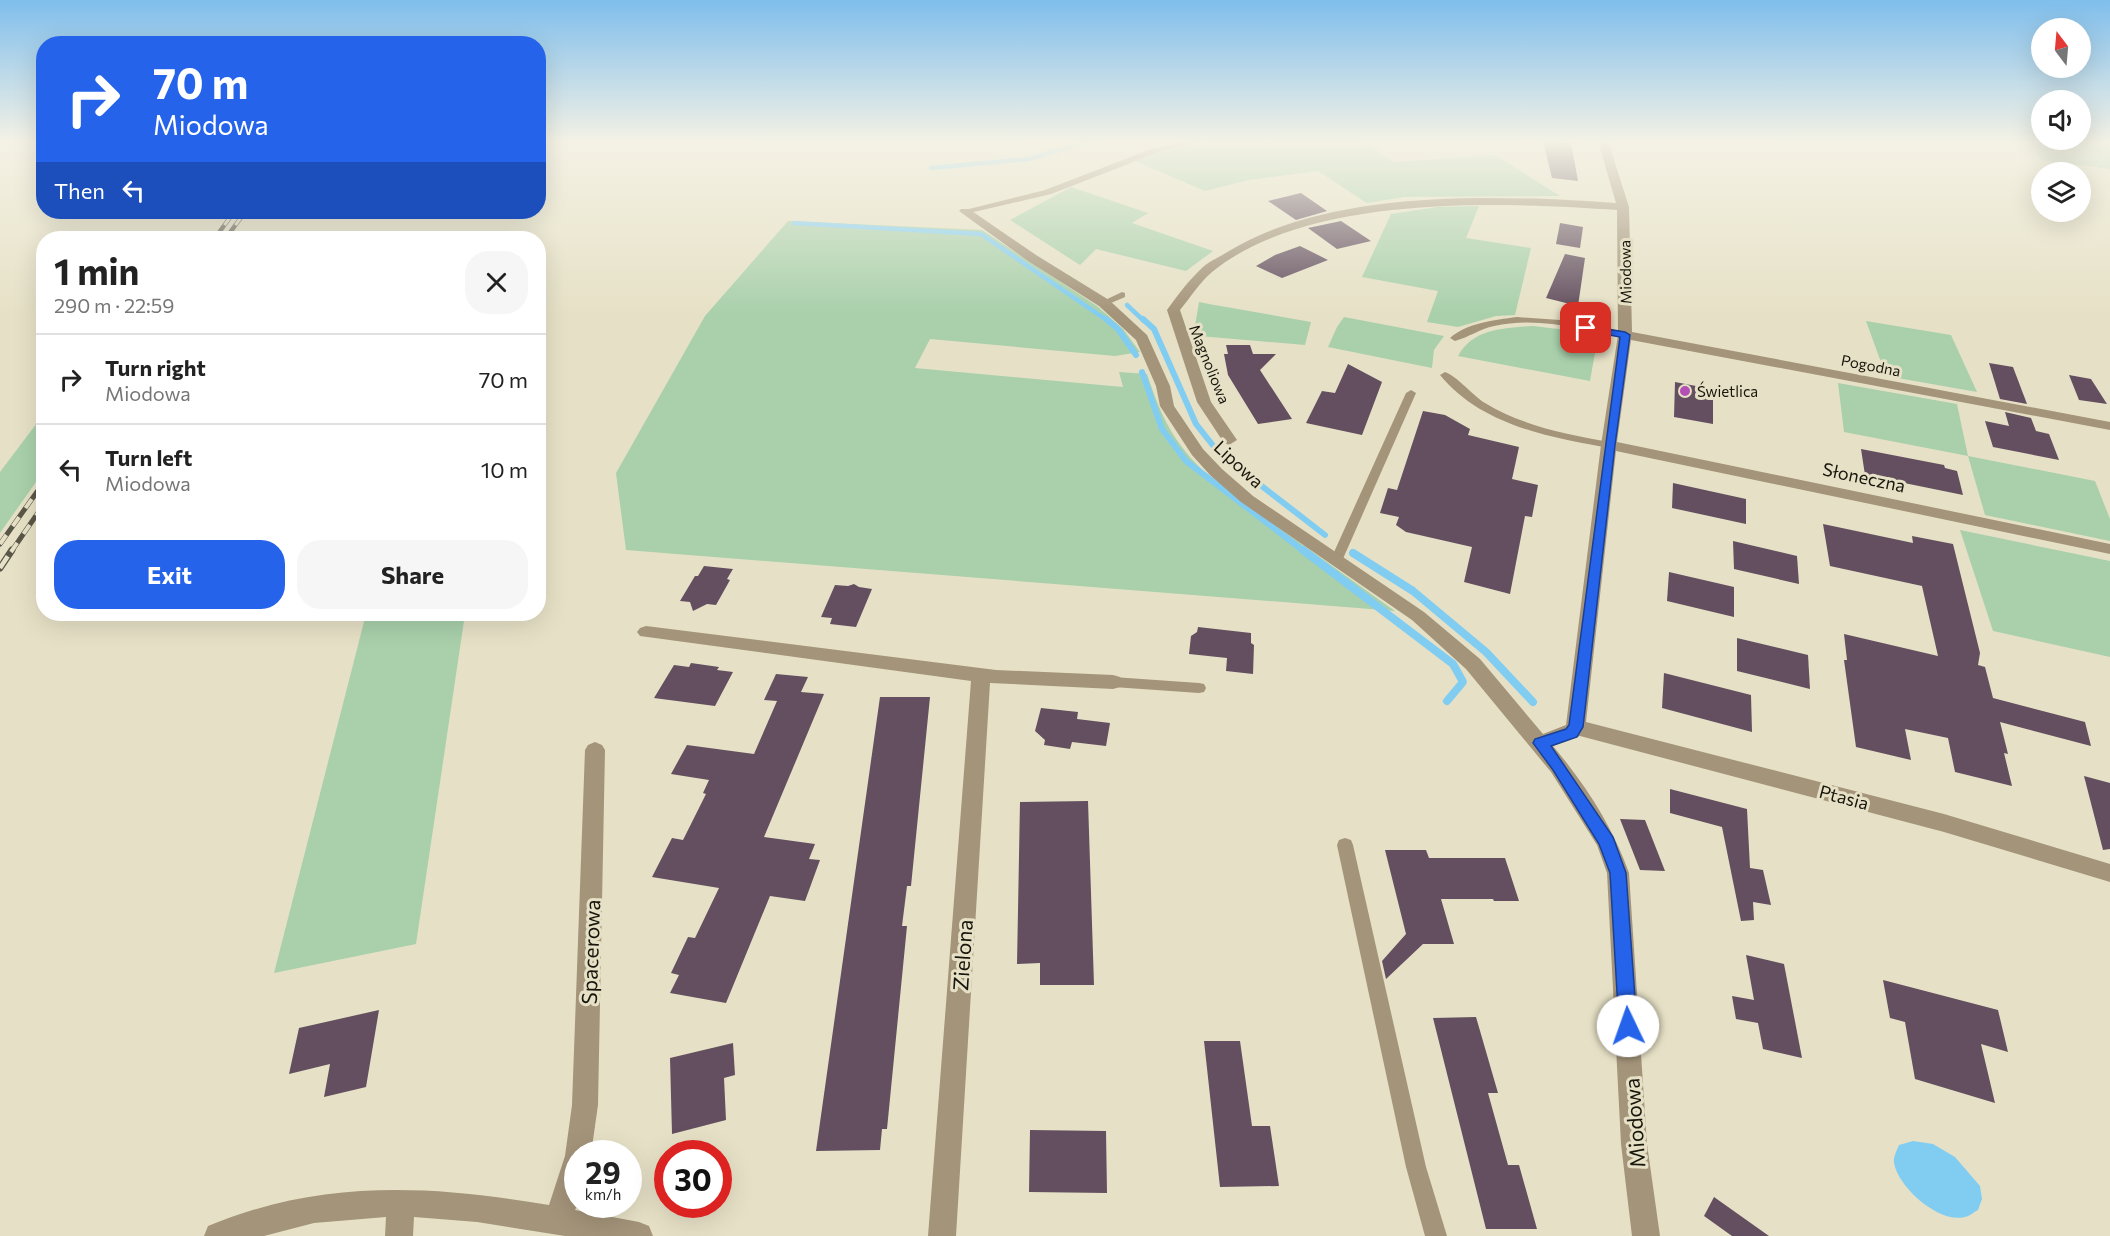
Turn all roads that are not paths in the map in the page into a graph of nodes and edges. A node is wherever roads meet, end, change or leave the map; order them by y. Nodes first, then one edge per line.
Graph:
1 (1020, 199) edge
2 (1620, 199) edge
3 (1623, 207) junction
4 (965, 212) joint
5 (1122, 296) dead end
6 (1104, 303) junction
7 (1625, 335) junction
8 (1455, 338) dead end
9 (1445, 375) dead end
10 (1411, 393) dead end
11 (2110, 426) edge
12 (1229, 440) dead end
13 (1610, 445) junction
14 (2110, 549) edge
15 (1336, 561) junction
16 (646, 632) dead end
17 (981, 674) junction
18 (1113, 682) joint
19 (1199, 688) dead end
20 (1521, 722) joint
21 (1576, 727) junction
22 (1540, 743) junction
23 (596, 750) dead end
24 (1345, 844) dead end
25 (2110, 873) edge
26 (580, 1140) edge
27 (401, 1202) junction
28 (564, 1202) edge
29 (558, 1221) junction
30 (218, 1236) edge
31 (399, 1236) edge
32 (639, 1236) edge
33 (942, 1236) edge
34 (1436, 1236) edge
35 (1646, 1236) edge

1 - 4 lane
2 - 3 street, Miodowa
3 - 7 street, Miodowa
3 - 12 street, Magnoliowa
4 - 6 street, Lipowa
5 - 6 lane
6 - 15 street, Lipowa
7 - 8 lane
7 - 11 street, Pogodna
7 - 13 street, Miodowa
9 - 13 lane
10 - 15 lane
13 - 14 street, Słoneczna
13 - 21 street, Miodowa
15 - 20 street, Lipowa
16 - 17 street
17 - 18 street
17 - 33 street, Zielona
18 - 19 lane
20 - 22 street, Miodowa
21 - 22 street
21 - 25 street, Ptasia
22 - 35 street, Miodowa
23 - 26 street, Spacerowa
24 - 34 lane
27 - 29 street
27 - 30 street
27 - 31 street
28 - 29 street, Spacerowa
29 - 32 street

